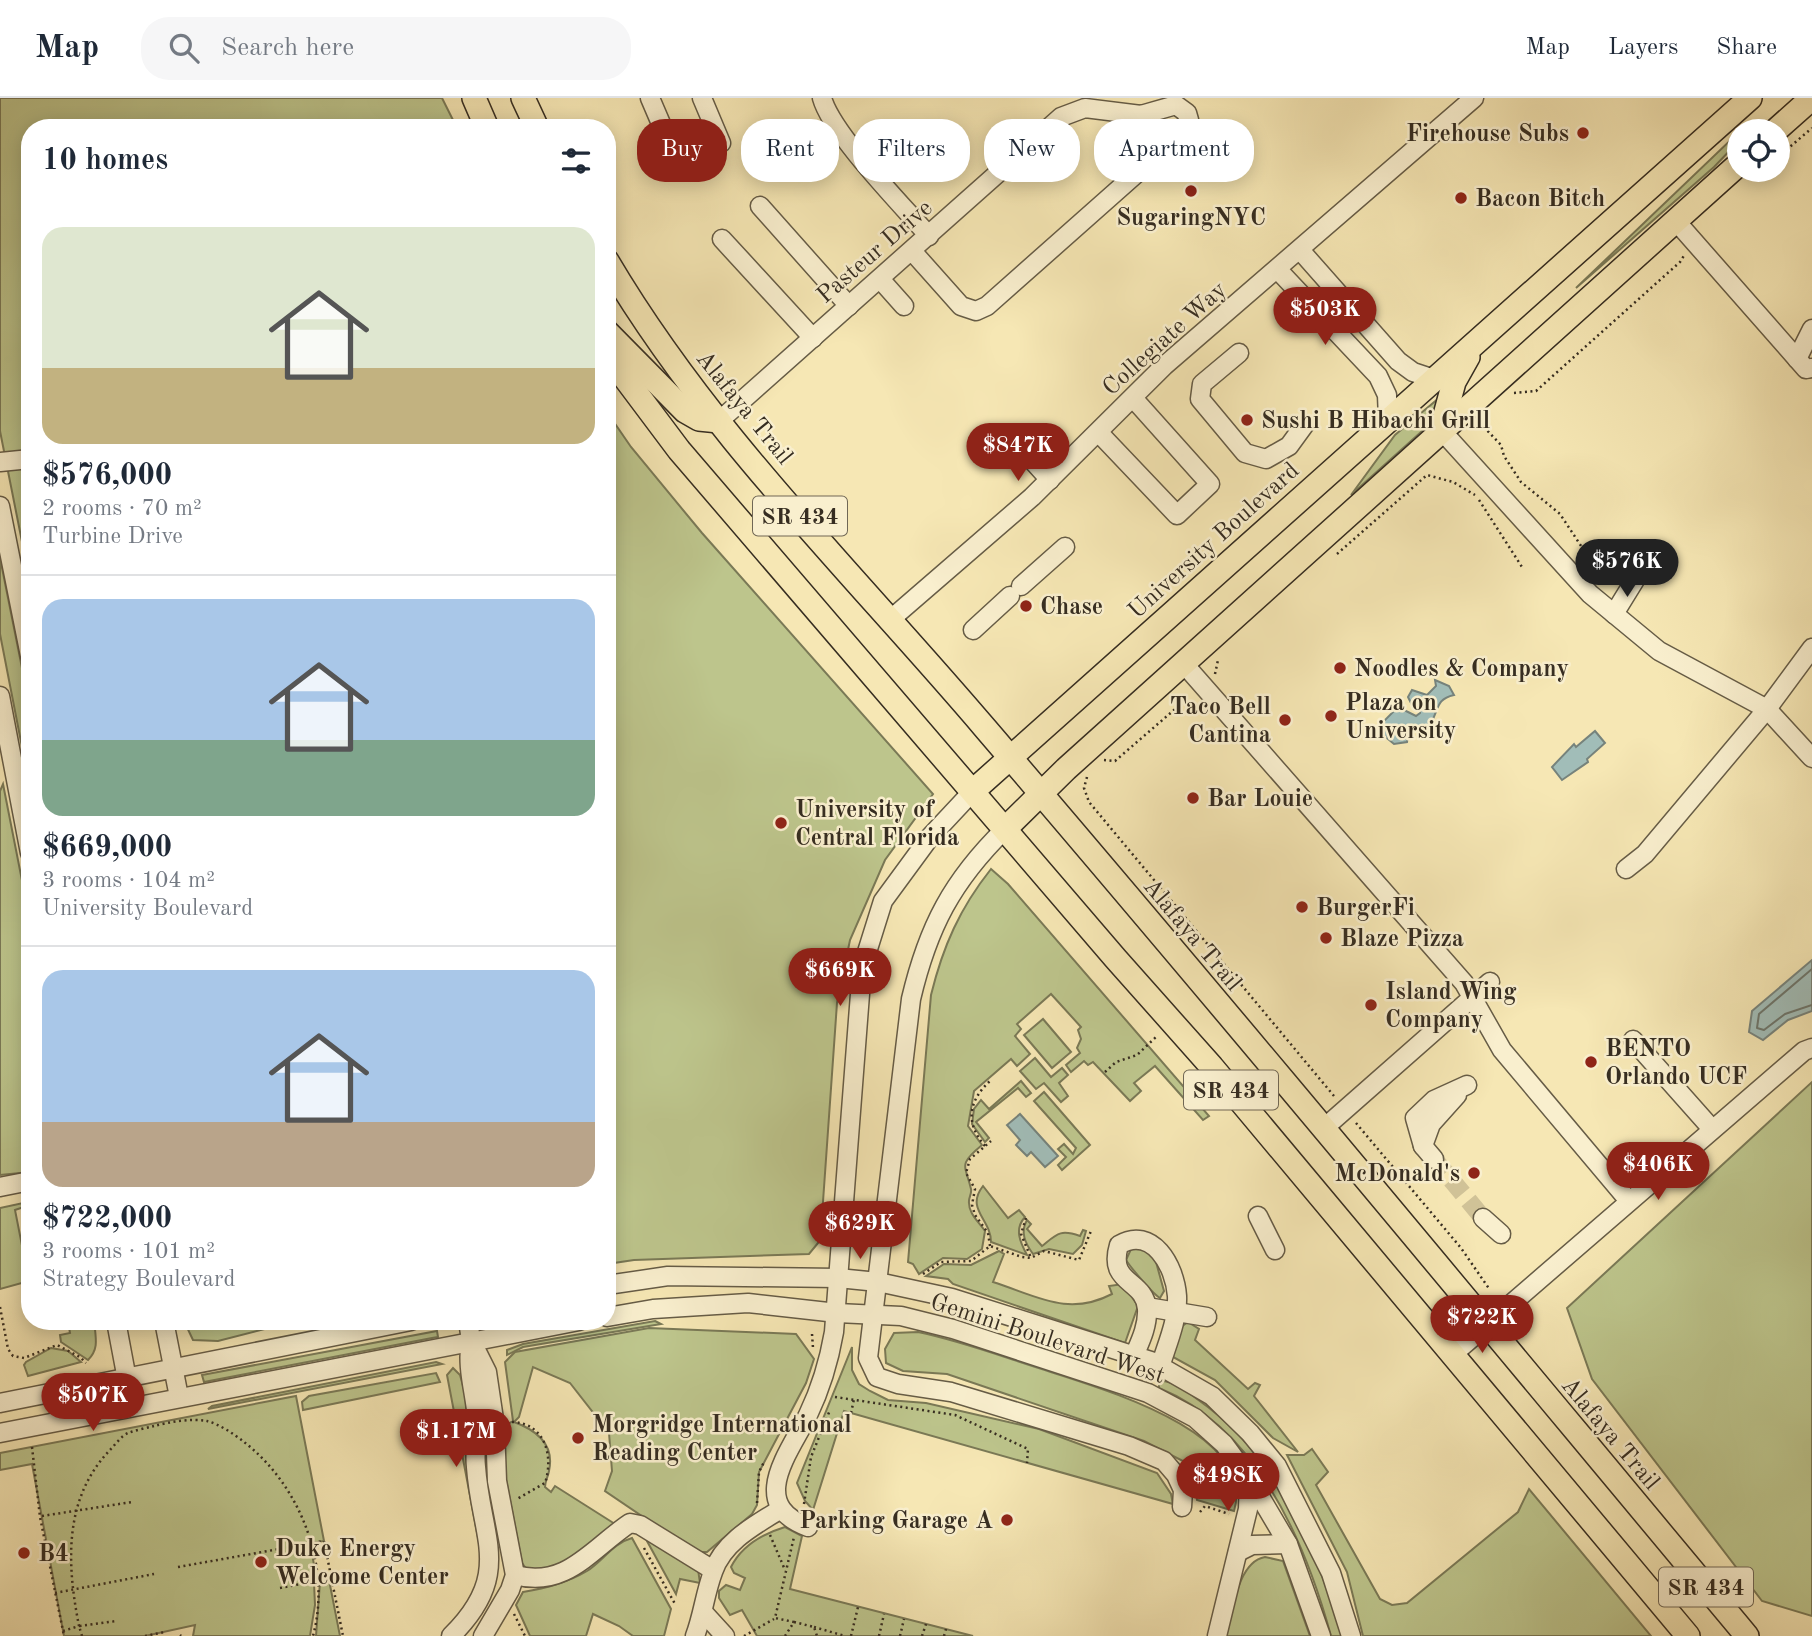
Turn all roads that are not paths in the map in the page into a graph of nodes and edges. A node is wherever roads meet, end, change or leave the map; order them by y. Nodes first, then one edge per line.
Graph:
1 (474, 98) edge
2 (523, 98) edge
3 (650, 98) edge
4 (702, 98) edge
5 (822, 98) edge
6 (1474, 98) edge
7 (1750, 98) edge
8 (1812, 98) edge
9 (1141, 115) junction
10 (483, 119) edge
11 (533, 119) edge
12 (659, 119) edge
13 (711, 119) edge
14 (1145, 119) edge
15 (1189, 119) edge
16 (1788, 119) edge
17 (1727, 174) edge
18 (1127, 182) edge
19 (760, 206) dead end
20 (1675, 220) junction
21 (929, 236) junction
22 (722, 239) dead end
23 (1300, 250) junction
24 (912, 251) junction
25 (1278, 270) junction
26 (616, 275) edge
27 (880, 279) junction
28 (849, 306) junction
29 (904, 306) dead end
30 (1812, 329) edge
31 (813, 338) junction
32 (616, 341) edge
33 (1476, 342) junction
34 (1239, 352) dead end
35 (1804, 363) edge
36 (616, 366) edge
37 (1434, 379) junction
38 (1133, 398) junction
39 (1388, 419) junction
40 (719, 421) junction
41 (1305, 424) dead end
42 (1441, 429) junction
43 (1099, 433) junction
44 (1014, 440) dead end
45 (21, 459) edge
46 (0, 462) edge
47 (1050, 480) junction
48 (0, 506) edge
49 (1065, 547) dead end
50 (1646, 562) dead end
51 (21, 611) edge
52 (1614, 614) junction
53 (891, 619) junction
54 (973, 630) dead end
55 (1812, 648) edge
56 (1184, 664) junction
57 (0, 696) edge
58 (1767, 709) junction
59 (1010, 757) junction
60 (1812, 758) edge
61 (973, 791) junction
62 (1041, 794) junction
63 (21, 806) edge
64 (1005, 829) junction
65 (1626, 869) dead end
66 (1490, 982) dead end
67 (1472, 999) junction
68 (1633, 1040) dead end
69 (1812, 1048) edge
70 (1467, 1085) dead end
71 (1323, 1129) junction
72 (1712, 1129) junction
73 (1429, 1152) tunnel mouth
74 (21, 1183) edge
75 (0, 1187) edge
76 (1629, 1201) junction
77 (1258, 1216) dead end
78 (1483, 1218) tunnel mouth
79 (1501, 1234) dead end
80 (1275, 1250) dead end
81 (838, 1278) junction
82 (878, 1282) junction
83 (616, 1284) edge
84 (1147, 1307) junction
85 (1176, 1311) junction
86 (837, 1313) junction
87 (616, 1315) edge
88 (874, 1315) junction
89 (1207, 1317) dead end
90 (1487, 1325) junction
91 (118, 1330) edge
92 (166, 1330) edge
93 (366, 1330) edge
94 (469, 1330) edge
95 (528, 1330) edge
96 (471, 1340) junction
97 (1452, 1355) junction
98 (1134, 1356) junction
99 (1160, 1367) junction
100 (174, 1368) junction
101 (126, 1377) junction
102 (179, 1396) junction
103 (0, 1403) edge
104 (132, 1406) junction
105 (0, 1433) edge
106 (1249, 1478) junction
107 (1182, 1507) dead end
108 (781, 1509) junction
109 (803, 1525) road end
110 (1288, 1544) junction
111 (1238, 1552) junction
112 (713, 1570) junction
113 (515, 1575) junction
114 (473, 1607) junction
115 (704, 1613) junction
116 (493, 1620) junction
117 (451, 1636) edge
118 (482, 1636) edge
119 (695, 1636) edge
120 (724, 1636) edge
121 (1217, 1636) edge
122 (1321, 1636) edge
123 (1350, 1636) edge
124 (1688, 1636) edge
125 (1747, 1636) edge

1 - 10 main road
2 - 11 main road
3 - 12 street
4 - 13 street
5 - 21 street
6 - 23 street, Collegiate Way
7 - 33 main road, University Boulevard
8 - 16 main road
9 - 14 street
9 - 15 street
9 - 21 street, Pasteur Drive
17 - 20 main road
18 - 24 street
19 - 28 street
20 - 35 street
20 - 42 main road
21 - 24 street, Pasteur Drive
22 - 31 street
23 - 25 street, Collegiate Way
23 - 37 street
24 - 27 street, Pasteur Drive
25 - 38 street, Collegiate Way
25 - 39 street
26 - 40 main road, Alafaya Trail / SR 434
27 - 28 street, Pasteur Drive
27 - 29 street
28 - 31 street, Pasteur Drive
30 - 35 street
31 - 40 street, Pasteur Drive
32 - 40 main road
33 - 37 main road, University Boulevard
33 - 42 main road
34 - 41 street
36 - 61 main road, SR 434
37 - 39 main road, University Boulevard
38 - 43 street, Collegiate Way
38 - 43 street
39 - 59 main road, University Boulevard
40 - 53 main road, Alafaya Trail / SR 434
42 - 52 street
42 - 56 main road
43 - 47 street, Collegiate Way
44 - 47 street
45 - 46 street
47 - 53 street, Collegiate Way
48 - 51 street
49 - 54 street
50 - 52 street
52 - 58 street
53 - 59 main road, Alafaya Trail / SR 434
55 - 58 street
56 - 62 main road
56 - 67 street
57 - 63 street
58 - 60 street
58 - 65 street
59 - 61 main road, University Boulevard
59 - 62 main road, Alafaya Trail / SR 434
61 - 64 main road, SR 434
61 - 81 street, University Boulevard
62 - 64 main road
62 - 71 main road, Alafaya Trail / SR 434
64 - 82 street
64 - 97 main road, SR 434
66 - 67 street
67 - 71 street
67 - 76 street
68 - 72 street
69 - 72 street
70 - 73 street
71 - 90 main road, Alafaya Trail / SR 434
72 - 76 street
74 - 75 street
76 - 90 street
77 - 80 street
78 - 79 street
81 - 82 street, Gemini Boulevard West
81 - 83 street, Gemini Boulevard West
81 - 86 street, University Boulevard
82 - 88 street
82 - 98 street, Gemini Boulevard West
84 - 85 street
84 - 85 street
84 - 98 street
85 - 89 street
85 - 99 street
86 - 87 street, Gemini Boulevard West
86 - 88 street, Gemini Boulevard West
86 - 108 street, University Boulevard
88 - 106 street, Gemini Boulevard West
88 - 107 street
90 - 97 street
90 - 125 main road, Alafaya Trail / SR 434
91 - 101 street
92 - 100 street
93 - 100 street
94 - 96 street
95 - 96 street
96 - 102 street
96 - 113 street
96 - 114 street
97 - 124 main road, SR 434
98 - 99 street, Gemini Boulevard West
99 - 123 street, Gemini Boulevard West
100 - 101 street
100 - 102 street
101 - 103 street
101 - 104 street
102 - 104 street
104 - 105 street
106 - 110 street, Gemini Boulevard West
106 - 111 street
108 - 109 street
108 - 112 street
110 - 111 street
110 - 122 street, Gemini Boulevard West
111 - 121 street
112 - 113 street
112 - 115 street
113 - 116 street
114 - 116 street
114 - 117 street
115 - 119 street
115 - 120 street
116 - 118 street

